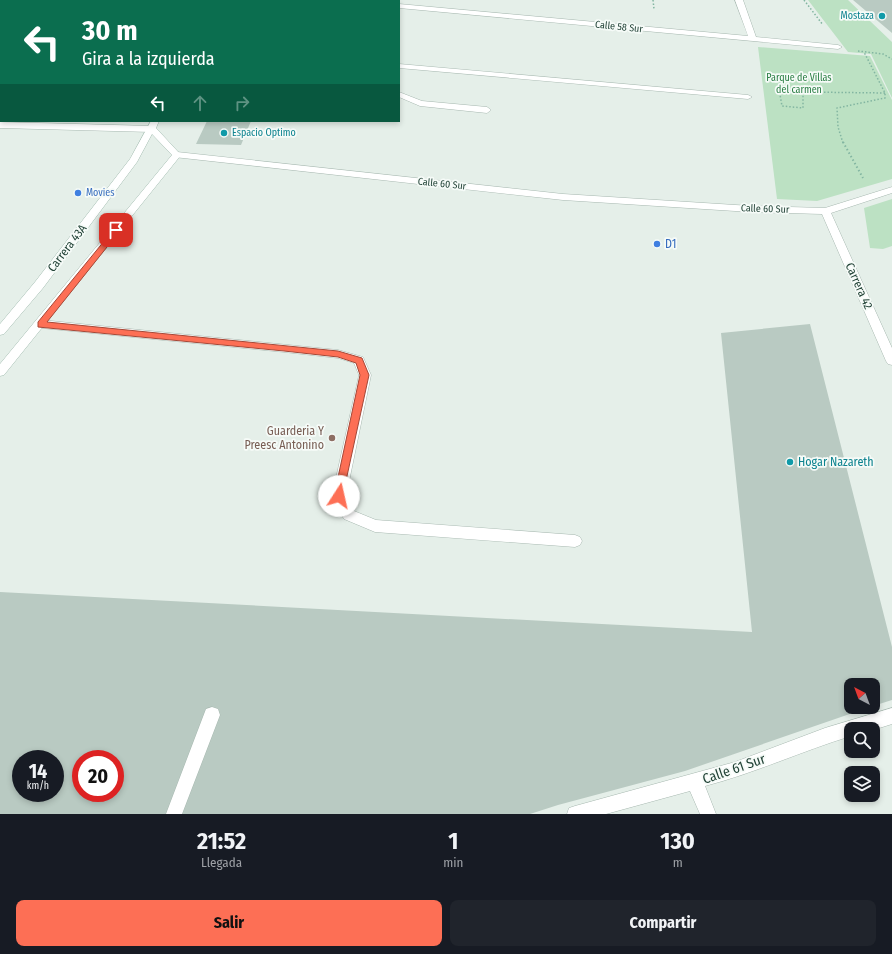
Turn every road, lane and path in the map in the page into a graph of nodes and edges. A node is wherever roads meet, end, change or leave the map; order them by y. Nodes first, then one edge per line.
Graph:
1 (739, 0) edge
2 (804, 0) edge
3 (400, 6) edge
4 (753, 40) junction
5 (838, 47) joint
6 (857, 51) dead end
7 (864, 52) junction
8 (892, 59) edge
9 (400, 66) edge
10 (804, 92) junction
11 (885, 93) junction
12 (400, 94) edge
13 (748, 97) dead end
14 (487, 110) dead end
15 (0, 125) edge
16 (153, 125) edge
17 (177, 155) junction
18 (864, 180) dead end
19 (892, 190) edge
20 (826, 211) junction
21 (40, 324) junction
22 (0, 331) edge
23 (892, 361) edge
24 (0, 372) edge
25 (576, 541) dead end
26 (212, 715) dead end
27 (892, 716) edge
28 (695, 782) junction
29 (174, 814) edge
30 (575, 814) edge
31 (708, 814) edge

1 - 4 street
2 - 5 path
3 - 4 street, Calle 58 Sur
4 - 5 street, Calle 58 Sur
6 - 7 path
7 - 8 path
7 - 11 path
9 - 13 street
10 - 10 path
10 - 11 path
11 - 18 path
12 - 14 street
15 - 16 street
16 - 17 street
16 - 22 street, Carrera 43A
17 - 20 street, Calle 60 Sur
17 - 21 street
19 - 20 street, Calle 60 Sur
20 - 23 street, Carrera 42
21 - 24 street
21 - 25 street
26 - 29 street
27 - 28 street, Calle 61 Sur
28 - 30 street, Calle 61 Sur
28 - 31 street

